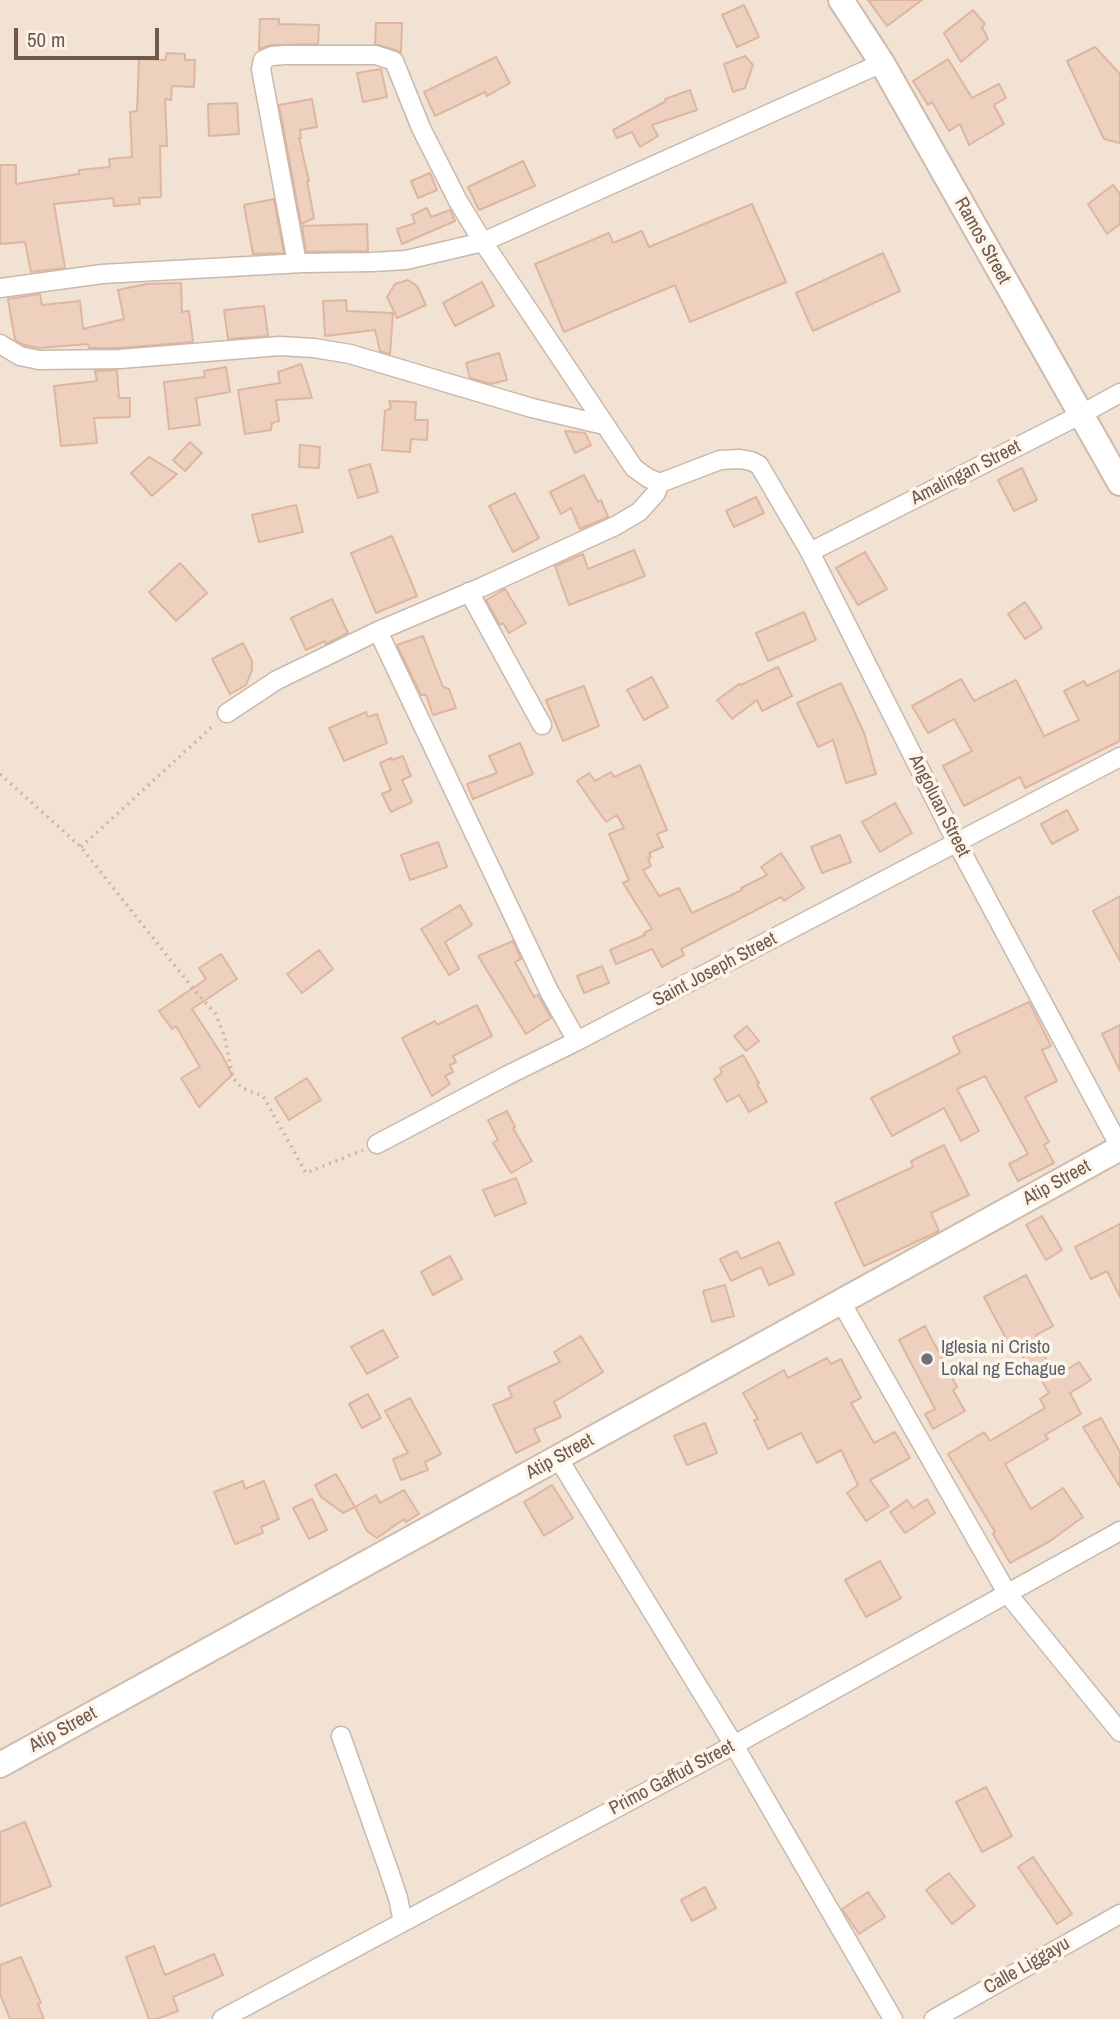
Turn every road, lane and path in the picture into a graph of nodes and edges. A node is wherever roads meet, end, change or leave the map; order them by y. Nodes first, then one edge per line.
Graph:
1 (841, 0) edge
2 (882, 63) junction
3 (483, 242) junction
4 (298, 263) junction
5 (0, 288) edge
6 (0, 344) edge
7 (1120, 393) edge
8 (1080, 415) junction
9 (604, 425) junction
10 (660, 483) junction
11 (1120, 483) edge
12 (810, 552) junction
13 (469, 593) junction
14 (378, 631) junction
15 (227, 713) joint
16 (542, 725) dead end
17 (1120, 757) edge
18 (0, 774) edge
19 (957, 843) junction
20 (81, 847) junction
21 (577, 1041) junction
22 (377, 1144) joint
23 (1120, 1148) edge
24 (841, 1302) junction
25 (558, 1458) junction
26 (1120, 1531) edge
27 (1007, 1593) junction
28 (1120, 1732) edge
29 (341, 1736) dead end
30 (734, 1745) junction
31 (0, 1765) edge
32 (1120, 1914) edge
33 (402, 1922) junction
34 (222, 2019) edge
35 (892, 2019) edge
36 (934, 2019) edge

1 - 2 main road, Ramos Street
2 - 3 street
2 - 8 main road, Ramos Street
3 - 4 street
3 - 4 street
3 - 9 street
4 - 5 street
6 - 9 street
7 - 8 street, Amalingan Street
8 - 11 main road, Ramos Street
8 - 12 street, Amalingan Street
9 - 10 street
10 - 12 street, Angoluan Street
10 - 13 street
12 - 19 street, Angoluan Street
13 - 14 street
13 - 16 street
14 - 15 street
14 - 21 street
15 - 20 path
17 - 19 street, Saint Joseph Street
18 - 20 path
19 - 21 street, Saint Joseph Street
19 - 23 street, Angoluan Street
20 - 22 path
21 - 22 street, Saint Joseph Street
23 - 24 main road, Atip Street
24 - 25 main road, Atip Street
24 - 27 street
25 - 30 street
25 - 31 main road, Atip Street
26 - 27 street, Primo Gaffud Street
27 - 28 street
27 - 30 street, Primo Gaffud Street
29 - 33 street
30 - 33 street, Primo Gaffud Street
30 - 35 street
32 - 36 street, Calle Liggayu
33 - 34 street, Primo Gaffud Street

